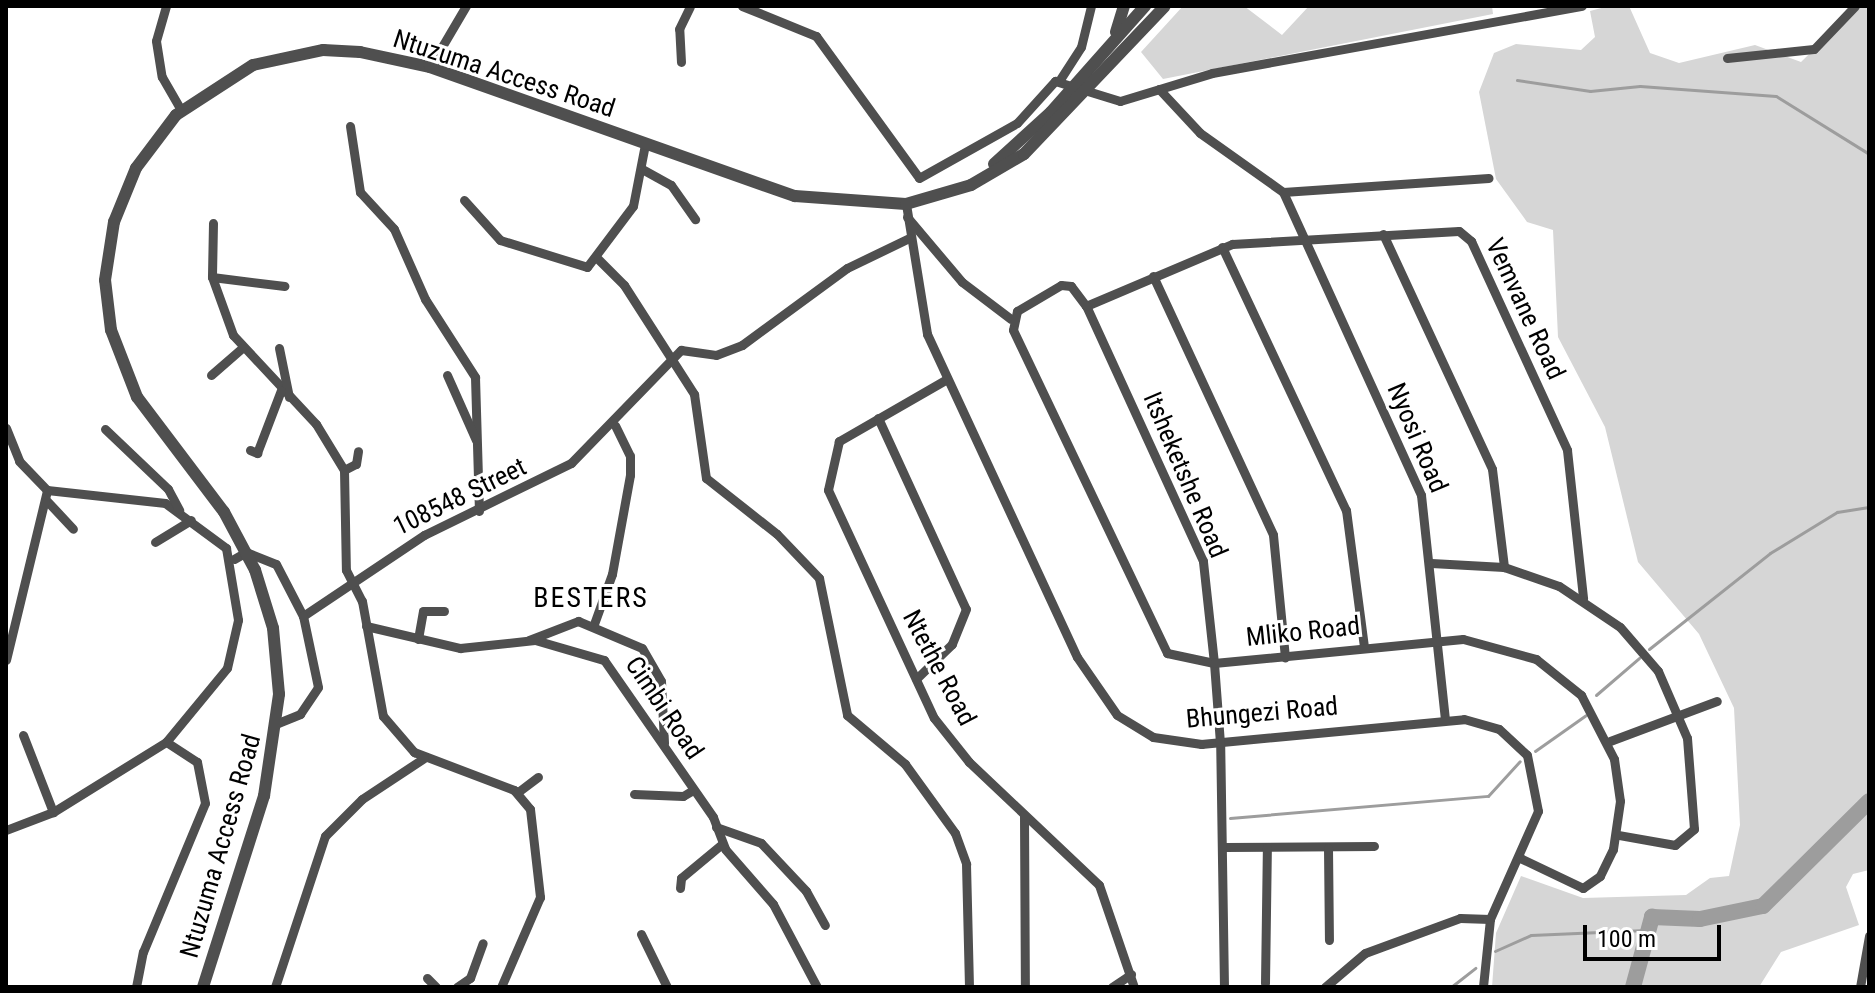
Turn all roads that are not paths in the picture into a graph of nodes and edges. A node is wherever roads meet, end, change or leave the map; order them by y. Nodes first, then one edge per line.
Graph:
1 (166, 6) edge
2 (466, 6) edge
3 (690, 6) edge
4 (742, 6) edge
5 (1091, 6) edge
6 (1124, 6) edge
7 (1146, 6) edge
8 (1582, 6) edge
9 (1855, 6) edge
10 (1161, 10) edge
11 (1105, 52) junction
12 (1727, 58) dead end
13 (681, 62) dead end
14 (430, 67) junction
15 (1059, 81) junction
16 (1076, 85) junction
17 (1159, 89) junction
18 (1090, 91) junction
19 (181, 110) junction
20 (350, 126) dead end
21 (645, 144) junction
22 (642, 169) junction
23 (1489, 178) dead end
24 (954, 190) junction
25 (1283, 192) junction
26 (464, 200) dead end
27 (906, 210) junction
28 (695, 219) dead end
29 (213, 223) dead end
30 (1383, 234) junction
31 (909, 238) junction
32 (1303, 238) junction
33 (1222, 247) junction
34 (598, 259) junction
35 (1153, 276) junction
36 (212, 277) junction
37 (284, 286) dead end
38 (1086, 306) junction
39 (1011, 319) junction
40 (242, 348) junction
41 (279, 348) dead end
42 (670, 361) junction
43 (211, 375) dead end
44 (447, 375) dead end
45 (947, 379) junction
46 (285, 394) junction
47 (878, 418) junction
48 (615, 425) junction
49 (6, 428) edge
50 (105, 429) dead end
51 (478, 442) junction
52 (253, 451) dead end
53 (358, 451) dead end
54 (344, 470) junction
55 (47, 496) junction
56 (179, 510) junction
57 (479, 511) junction
58 (191, 520) junction
59 (73, 529) dead end
60 (155, 542) dead end
61 (246, 552) junction
62 (234, 559) junction
63 (1431, 563) junction
64 (1504, 567) junction
65 (351, 581) junction
66 (1583, 598) junction
67 (444, 611) dead end
68 (303, 616) junction
69 (594, 624) junction
70 (366, 626) junction
71 (418, 639) junction
72 (529, 640) junction
73 (1438, 640) junction
74 (1364, 647) junction
75 (1285, 657) junction
76 (6, 660) edge
77 (1214, 663) junction
78 (916, 679) junction
79 (1717, 701) dead end
80 (1681, 716) junction
81 (1445, 719) junction
82 (278, 723) junction
83 (23, 735) dead end
84 (1610, 741) junction
85 (166, 742) junction
86 (664, 743) junction
87 (1220, 743) junction
88 (424, 758) junction
89 (538, 777) dead end
90 (693, 790) junction
91 (518, 792) junction
92 (634, 794) dead end
93 (53, 812) junction
94 (1024, 815) junction
95 (716, 827) junction
96 (6, 830) edge
97 (1618, 835) junction
98 (722, 844) junction
99 (1374, 846) dead end
100 (1224, 847) junction
101 (1267, 848) junction
102 (1328, 848) junction
103 (1520, 858) junction
104 (680, 888) dead end
105 (1490, 919) junction
106 (825, 925) dead end
107 (641, 934) dead end
108 (1869, 936) edge
109 (1329, 940) dead end
110 (483, 943) dead end
111 (1131, 974) junction
112 (427, 978) dead end
113 (1265, 983) dead end
114 (136, 987) edge
115 (203, 987) edge
116 (275, 987) edge
117 (436, 987) edge
118 (457, 987) edge
119 (501, 987) edge
120 (667, 987) edge
121 (817, 987) edge
122 (969, 987) edge
123 (1025, 987) edge
124 (1112, 987) edge
125 (1134, 987) edge
126 (1224, 987) edge
127 (1325, 987) edge
128 (1483, 987) edge
129 (1860, 987) edge

1 - 19 street
2 - 14 street
3 - 13 street
4 - 15 street
5 - 15 street
6 - 11 street
7 - 10 street, Ntuzuma Access Road
7 - 11 street, Ntuzuma Access Road
8 - 17 street
9 - 12 street
10 - 18 street, Ntuzuma Access Road
11 - 16 street, Ntuzuma Access Road
14 - 19 street, Ntuzuma Access Road
14 - 21 street, Ntuzuma Access Road
15 - 16 street
16 - 18 street
16 - 24 street, Ntuzuma Access Road
17 - 18 street
17 - 25 street
18 - 24 street, Ntuzuma Access Road
19 - 61 street, Ntuzuma Access Road
20 - 51 street
21 - 22 street
21 - 27 street, Ntuzuma Access Road
22 - 28 street
22 - 34 street
23 - 25 street
24 - 27 street, Ntuzuma Access Road
25 - 32 street, Nyosi Road
26 - 34 street
27 - 31 street, Bhungezi Road
27 - 39 street
29 - 36 street
30 - 32 street, Vemvane Road
30 - 64 street
30 - 66 street, Vemvane Road
31 - 42 street, 108548 Street
31 - 45 street, Bhungezi Road
32 - 33 street, Vemvane Road
32 - 63 street, Nyosi Road
33 - 35 street, Vemvane Road
33 - 74 street
34 - 42 street
35 - 38 street, Vemvane Road
35 - 75 street
36 - 37 street
36 - 40 street
38 - 39 street, Itsheketshe Road
38 - 77 street, Itsheketshe Road
39 - 77 street, Mliko Road
40 - 43 street
40 - 46 street
41 - 46 street
42 - 48 street, 108548 Street
42 - 122 street
44 - 51 street
45 - 47 street, Ntethe Road
45 - 87 street, Bhungezi Road
46 - 52 street
46 - 54 street
47 - 78 street
47 - 78 street, Ntethe Road
48 - 57 street, 108548 Street
48 - 69 street
49 - 55 street
50 - 56 street
51 - 57 street
53 - 54 street
54 - 65 street
55 - 56 street
55 - 59 street
55 - 76 street
56 - 58 street
57 - 65 street, 108548 Street
58 - 60 street
58 - 62 street
61 - 62 street
61 - 68 street
61 - 82 street, Ntuzuma Access Road
62 - 85 street
63 - 64 street
63 - 73 street, Nyosi Road
64 - 66 street
65 - 68 street, 108548 Street
65 - 70 street
66 - 80 street
67 - 71 street
68 - 82 street
69 - 72 street
69 - 86 street
70 - 71 street, Cimbi Road
70 - 88 street
71 - 72 street, Cimbi Road
72 - 86 street, Cimbi Road
73 - 74 street, Mliko Road
73 - 81 street, Nyosi Road
73 - 84 street, Mliko Road
74 - 75 street, Mliko Road
75 - 77 street, Mliko Road
77 - 87 street, Itsheketshe Road
78 - 94 street, Ntethe Road
79 - 80 street
80 - 84 street
80 - 97 street
81 - 87 street, Bhungezi Road
81 - 103 street, Bhungezi Road
82 - 115 street, Ntuzuma Access Road
83 - 93 street
84 - 97 street, Mliko Road
85 - 93 street
85 - 114 street
86 - 90 street, Cimbi Road
87 - 100 street, Itsheketshe Road
88 - 91 street
88 - 116 street
89 - 91 street
90 - 92 street
90 - 95 street, Cimbi Road
91 - 119 street
93 - 96 street
94 - 111 street, Ntethe Road
94 - 123 street
95 - 98 street, Cimbi Road
95 - 106 street
97 - 103 street
98 - 104 street
98 - 121 street, Cimbi Road
99 - 102 street
100 - 101 street
100 - 126 street, Itsheketshe Road
101 - 102 street
101 - 113 street
102 - 109 street
103 - 105 street, Bhungezi Road
105 - 127 street
105 - 128 street, Bhungezi Road
107 - 120 street
108 - 129 street
110 - 118 street
111 - 124 street
111 - 125 street, Ntethe Road
112 - 117 street

